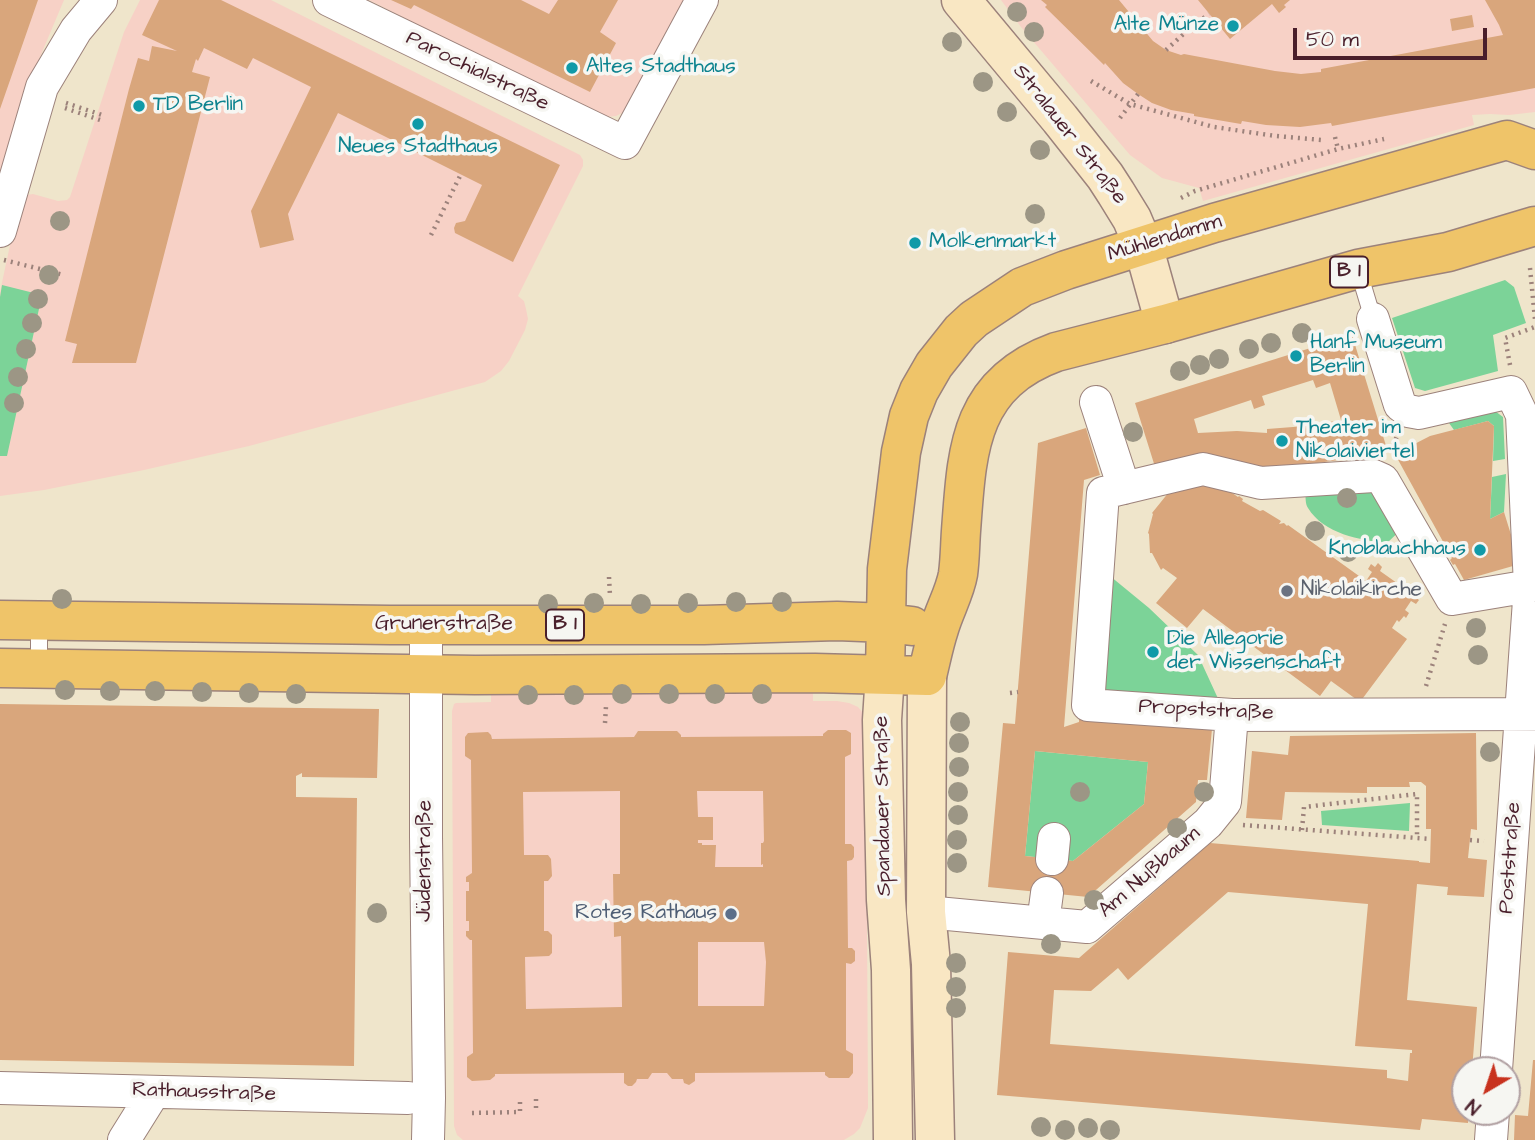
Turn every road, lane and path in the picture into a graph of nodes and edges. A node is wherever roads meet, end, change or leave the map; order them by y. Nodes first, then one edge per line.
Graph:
1 (101, 0) edge
2 (329, 0) edge
3 (702, 0) edge
4 (961, 0) edge
5 (1209, 14) dead end
6 (1166, 50) dead end
7 (1091, 81) dead end
8 (1138, 94) dead end
9 (60, 104) dead end
10 (1130, 104) junction
11 (104, 118) dead end
12 (1120, 118) dead end
13 (1335, 136) dead end
14 (1322, 140) dead end
15 (1338, 149) junction
16 (1535, 150) edge
17 (1341, 158) dead end
18 (461, 174) dead end
19 (1195, 191) dead end
20 (1535, 226) edge
21 (431, 235) dead end
22 (11, 242) edge
23 (1143, 245) junction
24 (0, 259) edge
25 (20, 264) junction
26 (1358, 269) junction
27 (1533, 269) edge
28 (64, 275) dead end
29 (1373, 319) joint
30 (1535, 319) edge
31 (1165, 324) junction
32 (1535, 327) edge
33 (1509, 354) dead end
34 (1096, 402) dead end
35 (1408, 411) junction
36 (898, 473) joint
37 (1378, 478) junction
38 (1113, 491) junction
39 (1530, 586) junction
40 (1452, 599) junction
41 (0, 620) edge
42 (39, 621) junction
43 (887, 623) junction
44 (426, 625) junction
45 (938, 630) junction
46 (0, 668) edge
47 (39, 668) junction
48 (425, 674) junction
49 (885, 674) junction
50 (927, 676) junction
51 (1018, 692) dead end
52 (1010, 693) dead end
53 (1418, 713) junction
54 (1528, 713) edge
55 (1232, 715) junction
56 (1208, 822) junction
57 (1302, 830) junction
58 (1417, 838) junction
59 (1431, 839) dead end
60 (926, 912) junction
61 (1497, 1056) edge
62 (0, 1088) edge
63 (155, 1091) junction
64 (419, 1098) junction
65 (520, 1099) dead end
66 (536, 1099) dead end
67 (536, 1111) dead end
68 (472, 1113) dead end
69 (124, 1140) edge
70 (428, 1140) edge
71 (892, 1140) edge
72 (935, 1140) edge

1 - 22 street
2 - 3 street, Parochialstraße
4 - 23 main road, Stralauer Straße
5 - 6 path
7 - 10 path
8 - 10 path
9 - 11 path
10 - 12 path
10 - 14 path
13 - 15 path
15 - 17 path
15 - 19 path
16 - 23 main road, Mühlendamm
18 - 21 path
20 - 26 main road, B 1
22 - 25 path
23 - 31 main road, Stralauer Straße
23 - 36 main road, Mühlendamm
24 - 25 path
25 - 28 path
26 - 29 lane
26 - 31 main road, B 1
27 - 30 path
29 - 35 street
31 - 45 main road, Spandauer Straße / B 1
32 - 33 path
34 - 38 street
35 - 37 path
35 - 39 street, Poststraße
36 - 43 main road, Spandauer Straße
37 - 38 street
37 - 40 street
38 - 55 street, Propststraße
39 - 40 street
39 - 54 street, Poststraße
40 - 53 path
41 - 42 main road, Grunerstraße / B 1
42 - 44 main road, Grunerstraße / B 1
42 - 47 lane
43 - 44 main road, Grunerstraße / B 1
43 - 45 main road, Grunerstraße
43 - 49 main road, Spandauer Straße
44 - 48 street, Jüdenstraße
45 - 50 main road, Spandauer Straße / B 1
46 - 47 main road
47 - 48 main road
48 - 49 main road
48 - 64 street, Jüdenstraße
49 - 50 main road
49 - 71 main road, Spandauer Straße
50 - 60 main road, Spandauer Straße
51 - 52 path
53 - 54 street, Propststraße
53 - 55 street, Propststraße
54 - 61 street, Poststraße
55 - 56 street, Am Nußbaum
56 - 57 path, Am Nußbaum
56 - 60 street, Am Nußbaum
57 - 58 path, Am Nußbaum
57 - 58 path
58 - 59 path, Am Nußbaum
60 - 72 main road, Spandauer Straße
62 - 63 street, Rathausstraße
63 - 64 street, Rathausstraße
63 - 69 street
64 - 70 street
65 - 68 path
66 - 67 path

